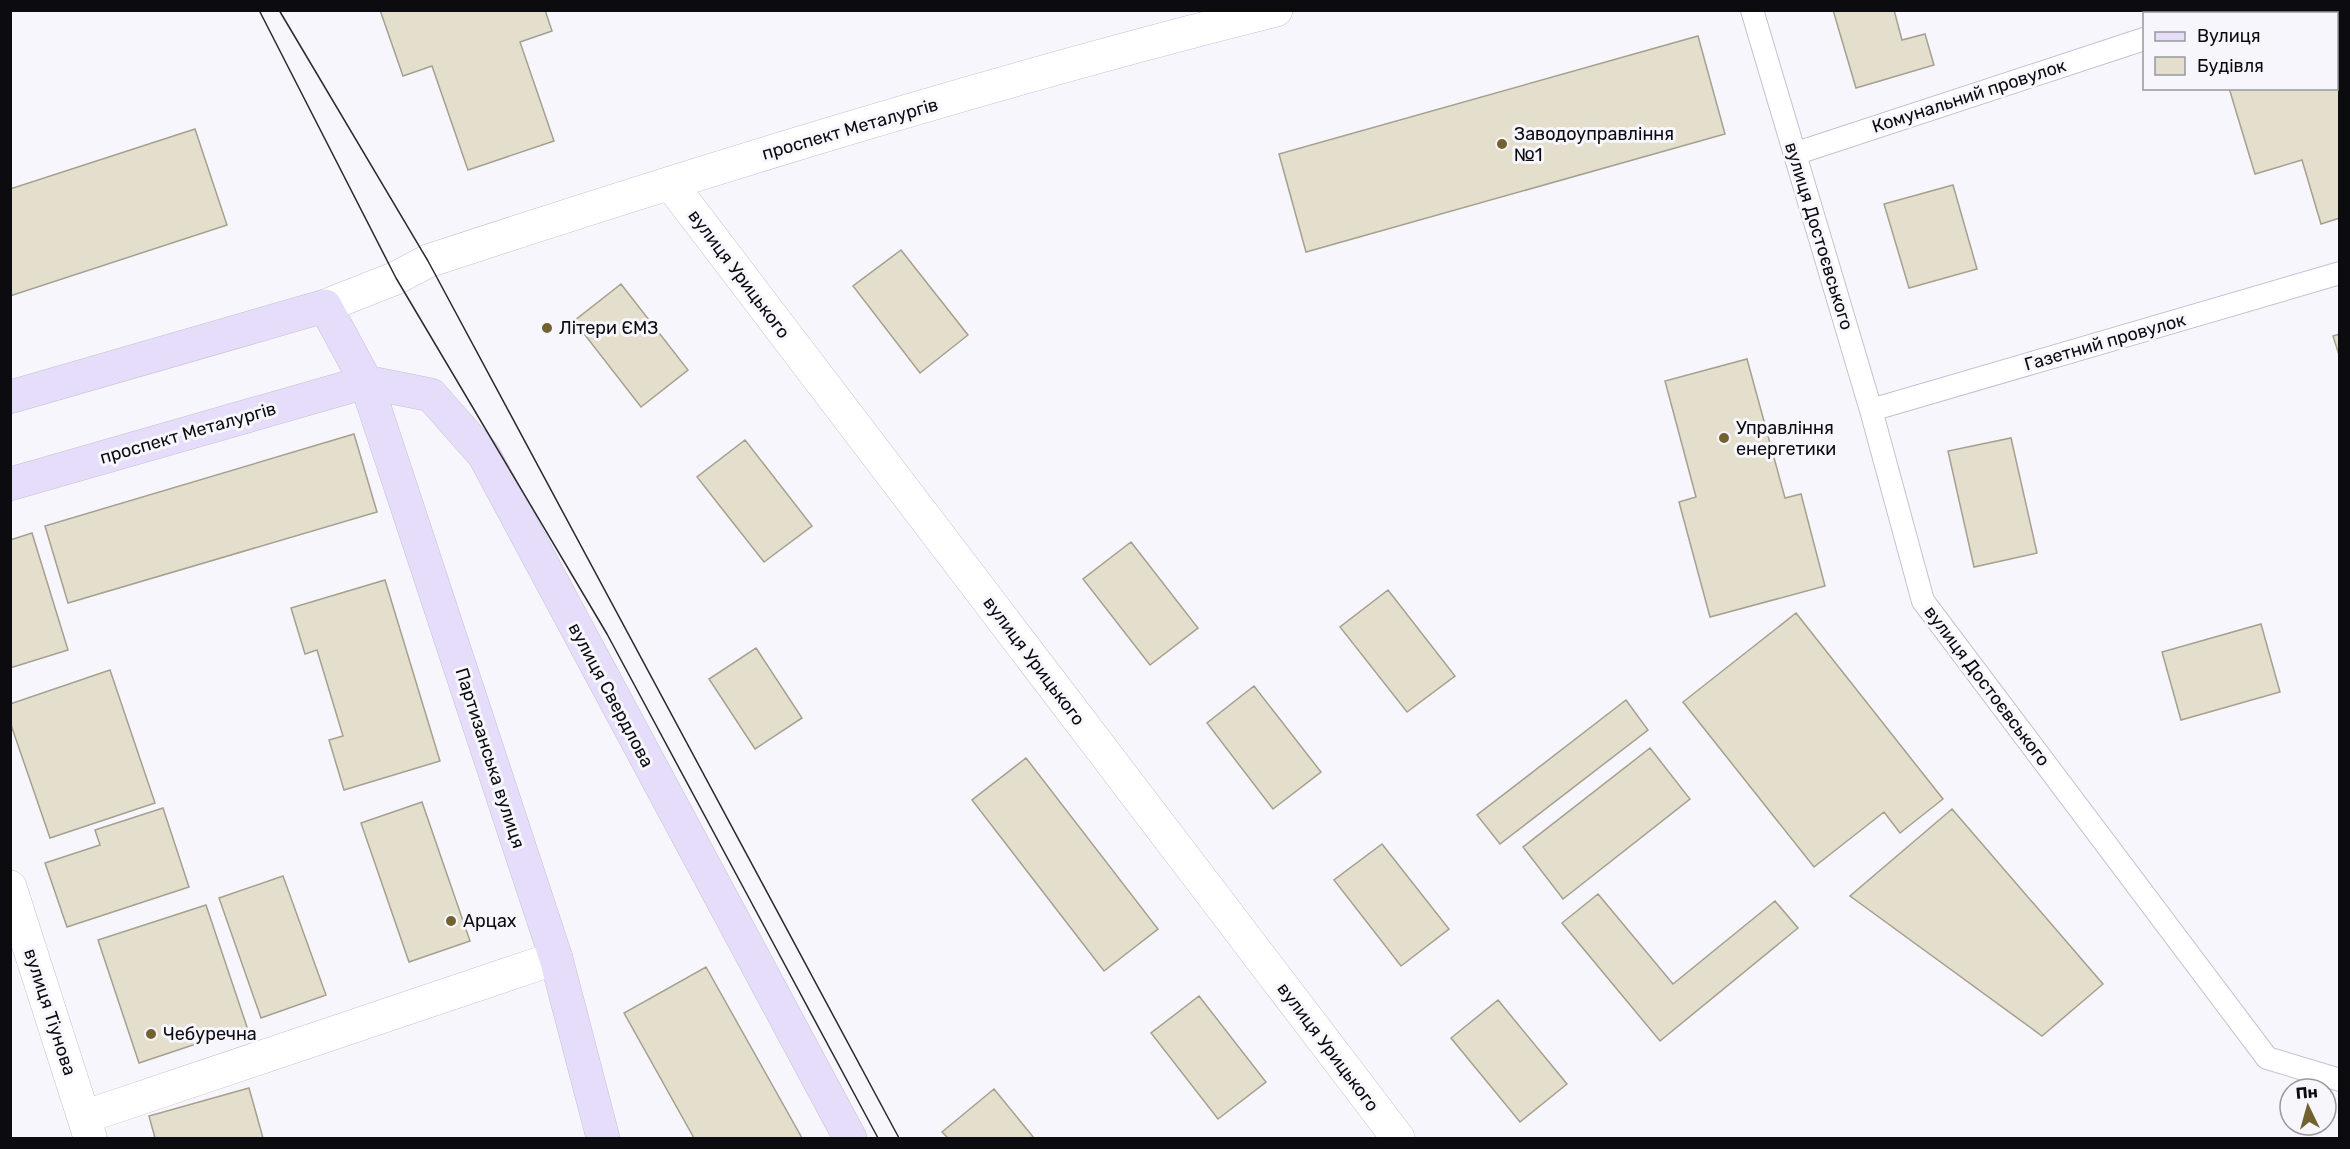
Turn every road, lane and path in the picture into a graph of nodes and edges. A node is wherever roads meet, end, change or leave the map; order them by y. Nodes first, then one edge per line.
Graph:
1 (1275, 10) edge
2 (1752, 10) edge
3 (2143, 40) edge
4 (1794, 154) junction
5 (670, 183) junction
6 (2340, 273) edge
7 (325, 306) junction
8 (366, 382) junction
9 (10, 397) edge
10 (1871, 410) junction
11 (10, 484) edge
12 (10, 886) edge
13 (556, 958) junction
14 (2340, 1080) edge
15 (87, 1128) edge
16 (603, 1138) edge
17 (850, 1138) edge
18 (1398, 1138) edge

1 - 5 street, проспект Металургів
2 - 4 lane, вулиця Достоєвського
3 - 4 lane, Комунальний провулок
4 - 10 lane, вулиця Достоєвського
5 - 7 street, проспект Металургів
5 - 18 street, вулиця Урицького
6 - 10 lane, Газетний провулок
7 - 8 street
7 - 9 street
8 - 11 street, проспект Металургів
8 - 13 street, Партизанська вулиця
8 - 17 street, вулиця Свердлова
10 - 14 lane, вулиця Достоєвського
12 - 15 street, вулиця Тіунова
13 - 15 street
13 - 16 street, Партизанська вулиця

